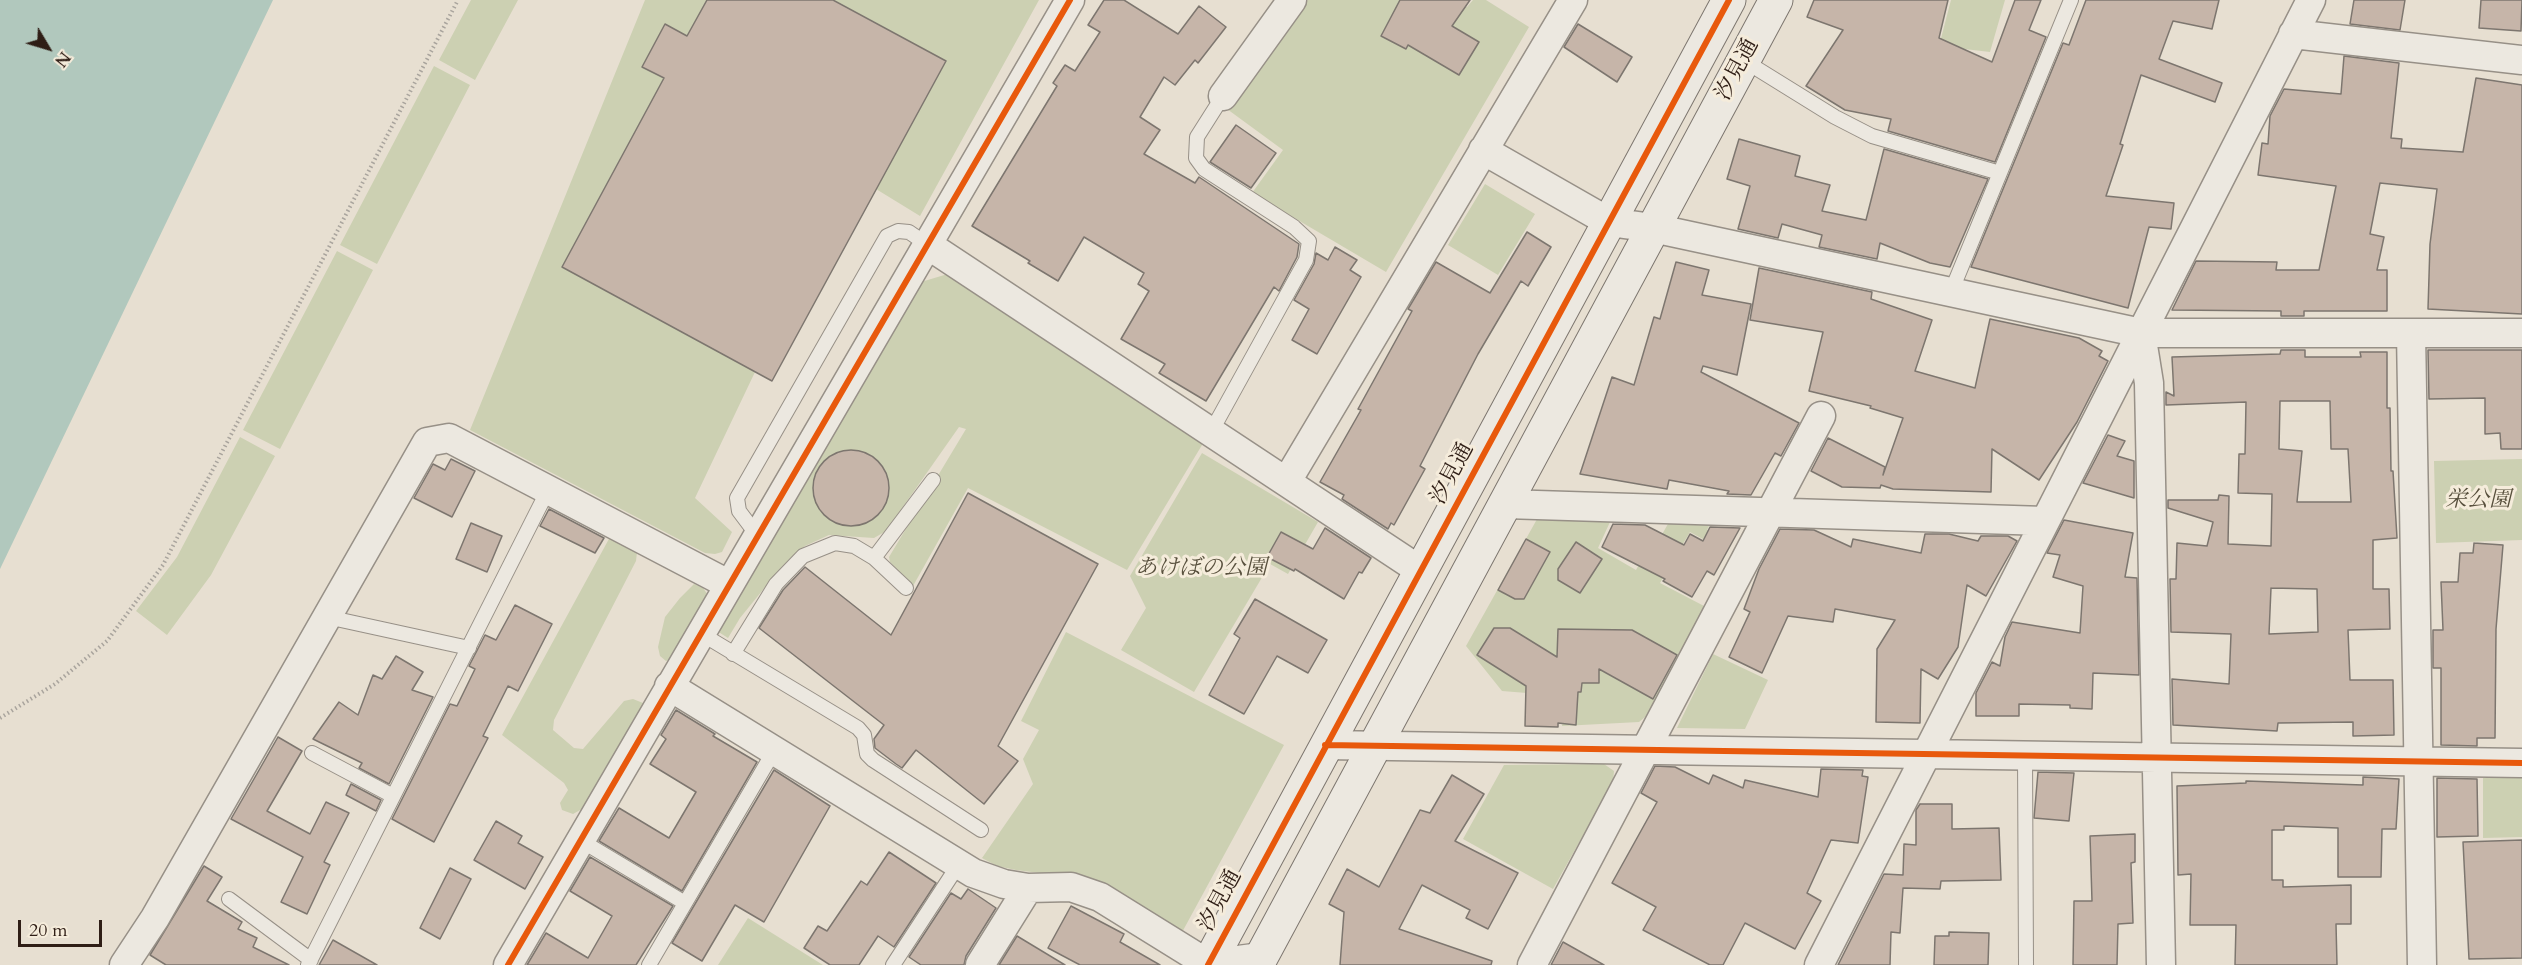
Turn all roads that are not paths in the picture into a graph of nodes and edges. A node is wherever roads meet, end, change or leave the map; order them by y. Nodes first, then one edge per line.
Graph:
1 (1070, 0) edge
2 (1292, 0) edge
3 (1573, 0) edge
4 (1729, 0) edge
5 (1776, 0) edge
6 (2071, 0) edge
7 (2311, 0) edge
8 (2293, 34) junction
9 (1743, 60) junction
10 (2522, 60) edge
11 (1223, 96) joint
12 (1483, 150) junction
13 (2000, 172) junction
14 (1610, 222) junction
15 (1653, 228) junction
16 (928, 245) junction
17 (1951, 292) junction
18 (2141, 333) junction
19 (2411, 333) junction
20 (2522, 333) edge
21 (1821, 416) dead end
22 (1211, 432) junction
23 (933, 480) dead end
24 (1287, 482) junction
25 (548, 490) junction
26 (1505, 504) junction
27 (1772, 512) junction
28 (2045, 521) junction
29 (758, 535) junction
30 (874, 558) junction
31 (1421, 571) junction
32 (728, 584) junction
33 (906, 588) dead end
34 (327, 617) junction
35 (700, 633) junction
36 (469, 648) junction
37 (733, 654) junction
38 (669, 687) junction
39 (1325, 745) junction
40 (1374, 746) junction
41 (1646, 748) junction
42 (774, 751) junction
43 (312, 753) dead end
44 (1927, 753) junction
45 (2025, 755) junction
46 (2156, 758) junction
47 (2419, 761) junction
48 (2522, 763) edge
49 (393, 796) junction
50 (981, 830) dead end
51 (580, 840) junction
52 (958, 864) junction
53 (1028, 888) junction
54 (229, 899) dead end
55 (685, 903) junction
56 (1259, 961) edge
57 (309, 962) edge
58 (124, 965) edge
59 (507, 965) edge
60 (649, 965) edge
61 (892, 965) edge
62 (980, 965) edge
63 (1208, 965) edge
64 (1532, 965) edge
65 (1819, 965) edge
66 (2026, 965) edge
67 (2161, 965) edge
68 (2422, 965) edge

1 - 16 street
2 - 11 street
3 - 12 street
4 - 14 street, 汐見通
5 - 9 street, 汐見通
6 - 13 lane
7 - 8 street
8 - 10 street
8 - 18 street
9 - 13 lane
9 - 15 street, 汐見通
11 - 22 lane
12 - 14 street
12 - 24 street
13 - 17 lane
14 - 15 street
14 - 31 street, 汐見通
15 - 17 street
15 - 26 street, 汐見通
16 - 22 street
16 - 29 street
16 - 29 lane
17 - 18 street
18 - 19 street
18 - 28 street
18 - 46 street
19 - 20 street
19 - 47 street
21 - 27 street
22 - 24 street
23 - 30 lane
24 - 31 street
25 - 32 street
25 - 34 street
25 - 36 lane
26 - 27 street
26 - 40 street, 汐見通
27 - 28 street
27 - 41 street
28 - 44 street
29 - 32 street
30 - 33 lane
30 - 37 lane
31 - 39 street, 汐見通
32 - 35 street
34 - 36 lane
34 - 58 street
35 - 37 lane
35 - 38 street
36 - 49 lane
37 - 50 lane
38 - 42 street
38 - 51 street
39 - 40 street
39 - 63 street, 汐見通
40 - 41 street
40 - 56 street, 汐見通
41 - 44 street
41 - 64 street
42 - 52 street
42 - 55 lane
43 - 49 lane
44 - 45 street
44 - 65 street
45 - 46 street
45 - 66 lane
46 - 47 street
46 - 67 street
47 - 48 street
47 - 68 street
49 - 57 lane
51 - 55 lane
51 - 59 street
52 - 53 street
52 - 61 lane
53 - 62 street
53 - 63 street
54 - 57 lane
55 - 60 lane
56 - 63 street

